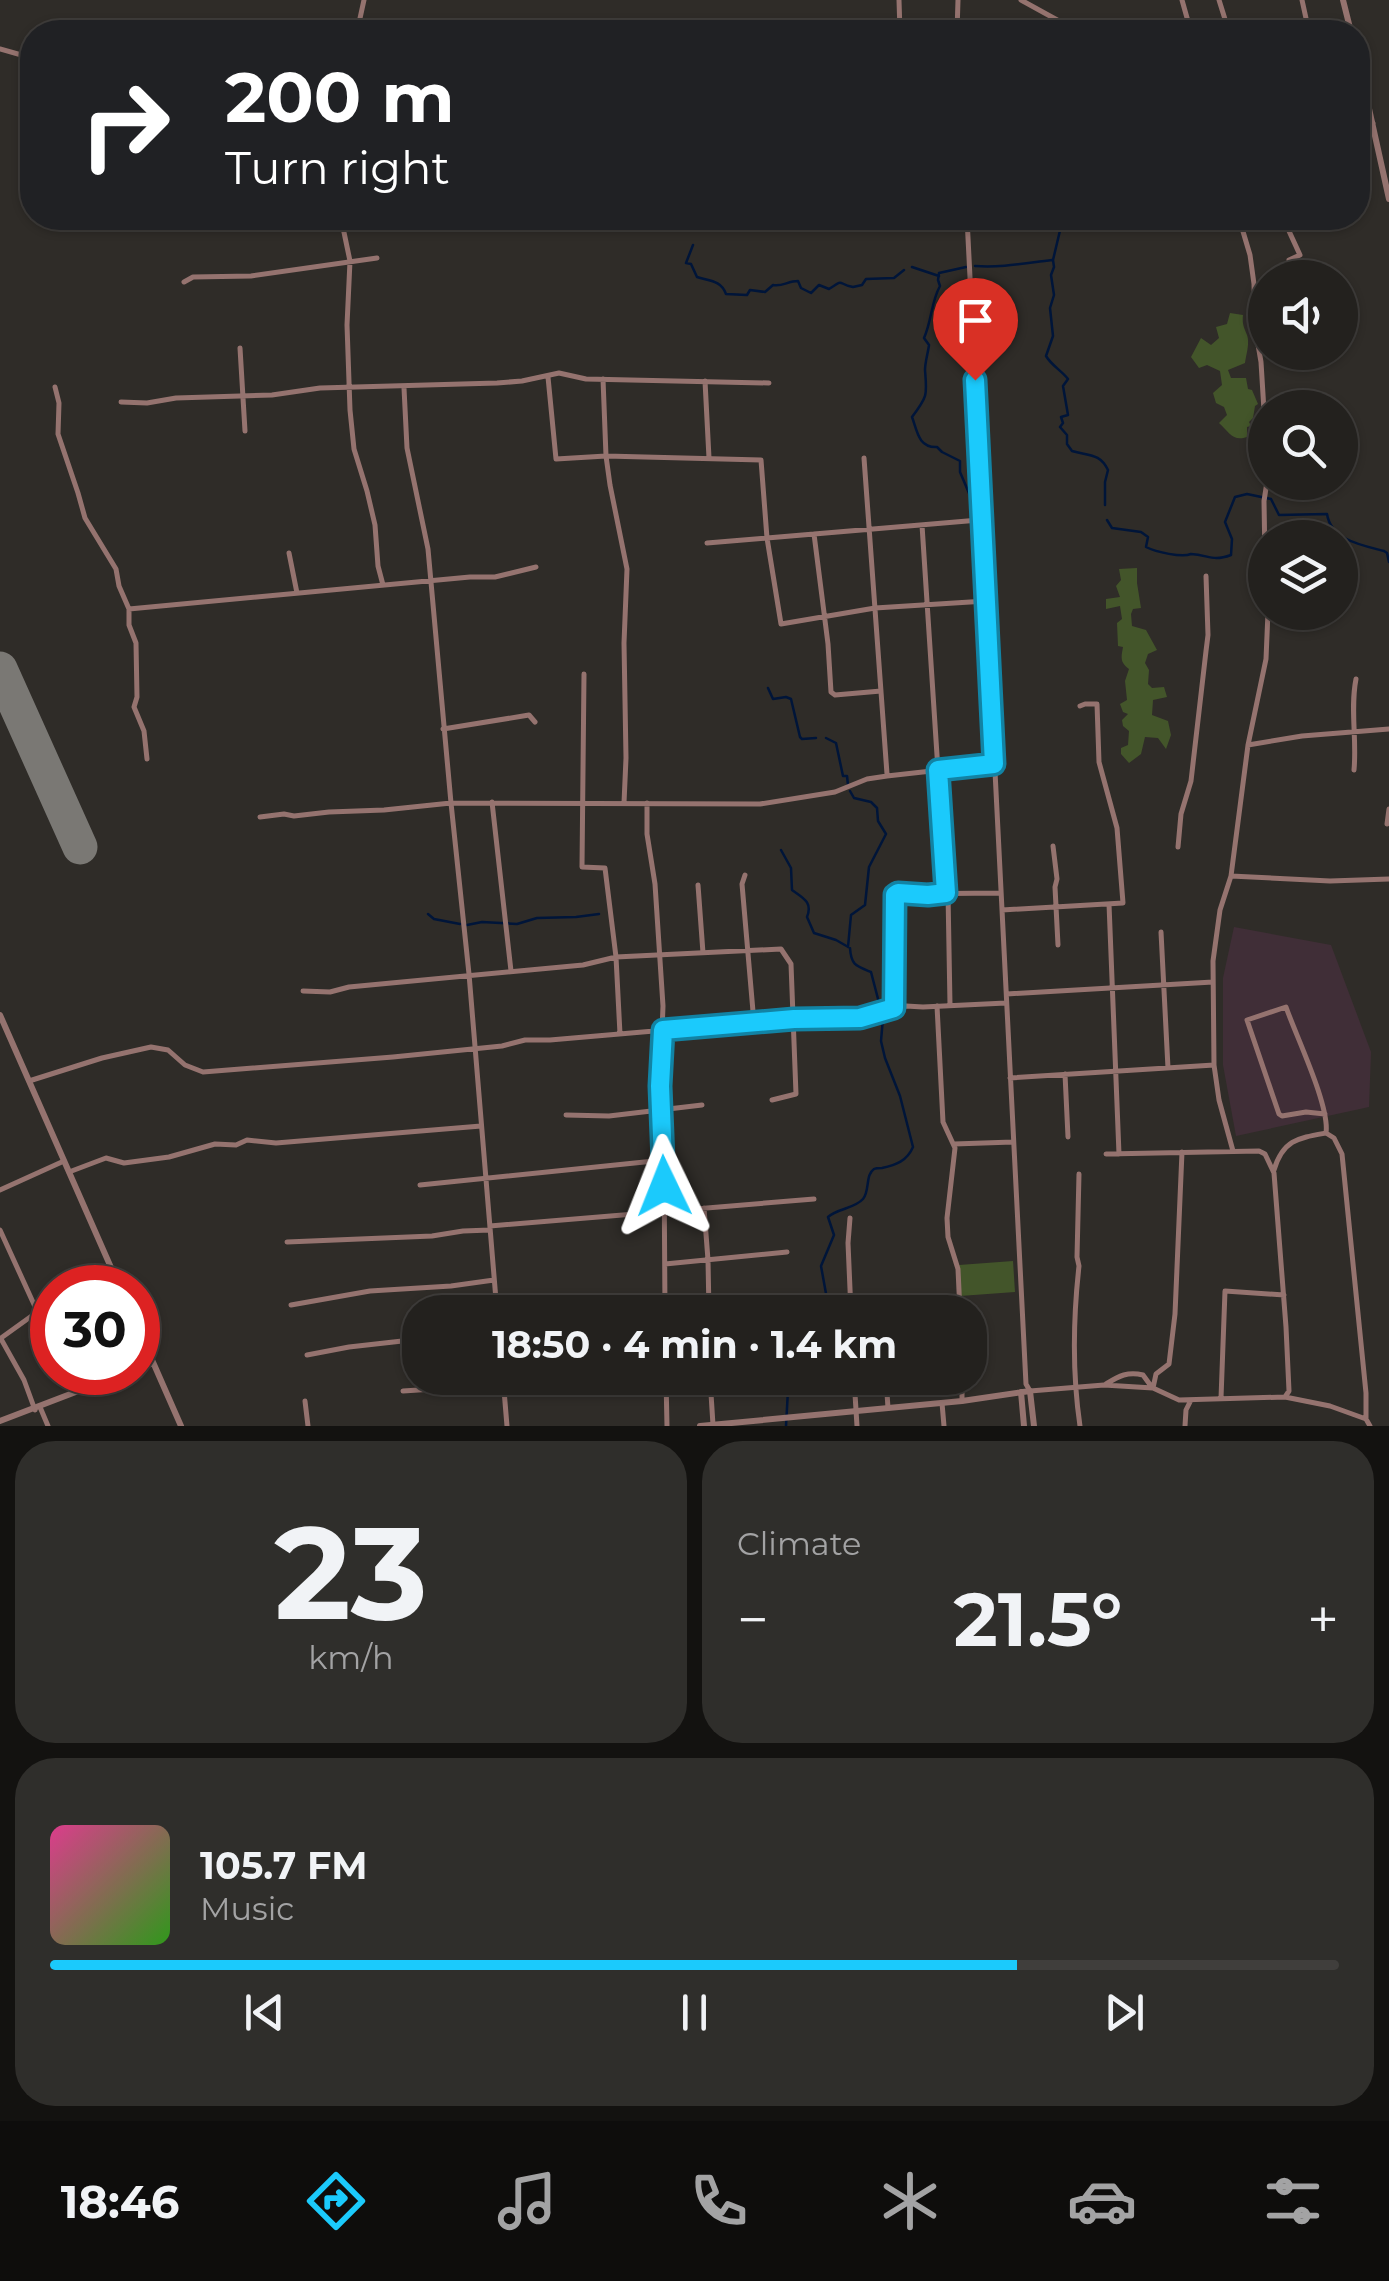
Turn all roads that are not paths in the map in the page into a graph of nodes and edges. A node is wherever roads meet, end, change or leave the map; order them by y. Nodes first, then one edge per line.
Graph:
1 (1021, 0) edge
2 (1057, 20) edge
3 (1370, 107) edge
4 (1374, 123) junction
5 (1370, 124) edge
6 (1389, 199) edge
7 (344, 230) edge
8 (968, 230) edge
9 (1242, 230) edge
10 (1288, 230) edge
11 (377, 258) dead end
12 (1289, 260) dead end
13 (350, 261) junction
14 (184, 282) dead end
15 (240, 348) dead end
16 (548, 377) junction
17 (603, 379) junction
18 (705, 381) junction
19 (769, 383) dead end
20 (55, 387) dead end
21 (404, 388) junction
22 (350, 389) junction
23 (1263, 390) edge
24 (243, 396) junction
25 (122, 402) dead end
26 (245, 431) dead end
27 (606, 456) junction
28 (709, 458) junction
29 (864, 458) dead end
30 (981, 520) junction
31 (922, 525) junction
32 (870, 529) junction
33 (814, 534) junction
34 (767, 538) junction
35 (707, 543) dead end
36 (289, 553) dead end
37 (536, 567) dead end
38 (1206, 576) dead end
39 (429, 580) junction
40 (383, 585) junction
41 (297, 593) junction
42 (986, 601) junction
43 (927, 605) junction
44 (875, 608) junction
45 (130, 609) junction
46 (825, 617) junction
47 (1267, 630) edge
48 (584, 674) dead end
49 (1356, 679) dead end
50 (881, 691) junction
51 (1080, 706) dead end
52 (535, 722) dead end
53 (443, 728) junction
54 (1389, 730) edge
55 (1354, 732) junction
56 (1248, 746) junction
57 (147, 759) dead end
58 (994, 764) junction
59 (938, 770) junction
60 (1354, 770) dead end
61 (887, 776) junction
62 (492, 802) junction
63 (451, 803) junction
64 (582, 803) junction
65 (624, 803) junction
66 (647, 803) junction
67 (1389, 809) edge
68 (260, 817) dead end
69 (1387, 824) edge
70 (1053, 846) dead end
71 (1178, 847) dead end
72 (746, 875) dead end
73 (1231, 876) junction
74 (1389, 879) edge
75 (698, 885) dead end
76 (1001, 892) junction
77 (947, 893) junction
78 (1109, 904) junction
79 (1056, 907) junction
80 (1002, 910) junction
81 (1161, 932) dead end
82 (1058, 946) dead end
83 (748, 950) junction
84 (703, 953) junction
85 (660, 955) junction
86 (616, 958) junction
87 (511, 971) junction
88 (470, 974) junction
89 (1213, 982) junction
90 (1164, 985) junction
91 (1112, 988) junction
92 (303, 991) dead end
93 (1006, 994) junction
94 (1006, 1003) junction
95 (950, 1005) junction
96 (937, 1006) junction
97 (894, 1008) junction
98 (0, 1015) edge
99 (794, 1019) junction
100 (754, 1022) junction
101 (663, 1030) junction
102 (620, 1034) junction
103 (474, 1049) junction
104 (1214, 1065) junction
105 (1168, 1068) junction
106 (1116, 1071) junction
107 (1065, 1074) junction
108 (1010, 1078) junction
109 (29, 1081) junction
110 (772, 1100) dead end
111 (702, 1105) dead end
112 (661, 1109) junction
113 (1325, 1114) junction
114 (566, 1115) dead end
115 (481, 1126) junction
116 (1326, 1132) junction
117 (1068, 1137) dead end
118 (1013, 1142) junction
119 (954, 1144) junction
120 (1282, 1149) junction
121 (1233, 1151) junction
122 (1182, 1152) junction
123 (1106, 1154) dead end
124 (1119, 1154) junction
125 (1265, 1154) junction
126 (664, 1160) junction
127 (64, 1161) junction
128 (69, 1172) junction
129 (1274, 1173) junction
130 (1079, 1174) dead end
131 (485, 1177) junction
132 (420, 1185) dead end
133 (0, 1190) edge
134 (814, 1198) dead end
135 (704, 1208) junction
136 (664, 1212) junction
137 (850, 1218) dead end
138 (490, 1228) junction
139 (0, 1230) edge
140 (287, 1242) dead end
141 (787, 1252) dead end
142 (708, 1260) junction
143 (664, 1264) junction
144 (110, 1265) edge
145 (494, 1280) junction
146 (495, 1295) edge
147 (664, 1295) edge
148 (709, 1295) edge
149 (850, 1295) edge
150 (959, 1295) edge
151 (1284, 1295) junction
152 (30, 1298) edge
153 (292, 1305) dead end
154 (30, 1316) edge
155 (0, 1339) edge
156 (402, 1341) edge
157 (307, 1356) dead end
158 (160, 1380) edge
159 (1104, 1385) junction
160 (1074, 1386) junction
161 (1153, 1388) junction
162 (1026, 1389) junction
163 (70, 1395) edge
164 (504, 1395) edge
165 (667, 1395) edge
166 (711, 1395) edge
167 (855, 1395) edge
168 (887, 1395) edge
169 (962, 1395) edge
170 (1285, 1396) junction
171 (1221, 1398) junction
172 (1190, 1400) junction
173 (305, 1401) dead end
174 (962, 1401) junction
175 (942, 1403) junction
176 (38, 1408) junction
177 (888, 1408) junction
178 (856, 1411) junction
179 (1366, 1419) junction
180 (0, 1422) edge
181 (713, 1425) edge
182 (48, 1426) edge
183 (180, 1426) edge
184 (308, 1426) edge
185 (507, 1426) edge
186 (668, 1426) edge
187 (700, 1426) edge
188 (856, 1426) edge
189 (944, 1426) edge
190 (1024, 1426) edge
191 (1034, 1426) edge
192 (1080, 1426) edge
193 (1184, 1426) edge
194 (1370, 1426) edge

1 - 2 street
3 - 4 street
4 - 5 street
4 - 6 street
7 - 13 street
8 - 30 street
9 - 23 street
10 - 12 street
11 - 13 street
13 - 14 street
13 - 22 street
15 - 24 street
16 - 17 street
16 - 21 street
16 - 27 street
17 - 18 street
17 - 27 street
18 - 19 street
18 - 28 street
20 - 45 street
21 - 22 street
21 - 39 street
22 - 24 street
22 - 40 street
24 - 25 street
24 - 26 street
27 - 28 street
27 - 65 street
28 - 34 street
29 - 32 street
30 - 31 street
30 - 42 street
31 - 32 street
31 - 43 street
32 - 33 street
32 - 44 street
33 - 34 street
33 - 46 street
34 - 35 street
34 - 46 street
36 - 41 street
37 - 39 street
38 - 71 street
39 - 40 street
39 - 53 street
40 - 41 street
41 - 45 street
42 - 43 street
42 - 58 street
43 - 44 street
43 - 59 street
44 - 46 street
44 - 50 street
45 - 57 street
46 - 50 street
47 - 56 street
48 - 64 street
49 - 55 street
50 - 61 street
51 - 78 street
52 - 53 street
53 - 63 street
54 - 55 street
55 - 56 street
55 - 60 street
56 - 73 street
58 - 59 street
58 - 76 street
59 - 61 street
59 - 77 street
61 - 66 street
62 - 63 street
62 - 64 street
62 - 87 street
63 - 68 street
63 - 88 street
64 - 65 street
64 - 86 street
65 - 66 street
66 - 85 street
67 - 69 street
70 - 79 street
72 - 83 street
73 - 74 street
73 - 89 street
75 - 84 street
76 - 77 street
76 - 80 street
77 - 95 street
77 - 97 street
78 - 79 street
78 - 91 street
79 - 80 street
79 - 82 street
80 - 93 street
81 - 90 street
83 - 84 street
83 - 99 street
83 - 100 street
84 - 85 street
85 - 86 street
85 - 101 street
86 - 87 street
86 - 102 street
87 - 88 street
88 - 92 street
88 - 103 street
89 - 90 street
89 - 104 street
90 - 91 street
90 - 105 street
91 - 93 street
91 - 106 street
93 - 94 street
94 - 95 street
94 - 108 street
95 - 96 street
96 - 97 street
96 - 119 street
97 - 99 street
98 - 109 street
99 - 100 street
99 - 110 street
100 - 101 street
101 - 102 street
101 - 112 street
102 - 103 street
103 - 109 street
103 - 115 street
104 - 105 street
104 - 121 street
105 - 106 street
106 - 107 street
106 - 124 street
107 - 108 street
107 - 117 street
108 - 118 street
109 - 127 street
111 - 112 street
112 - 114 street
112 - 126 street
113 - 113 street
113 - 116 street
115 - 128 street
115 - 131 street
116 - 120 street
116 - 179 street
118 - 119 street
118 - 162 street
119 - 150 street
120 - 125 street
120 - 129 street
121 - 122 street
121 - 125 street
122 - 124 street
122 - 161 street
123 - 124 street
125 - 129 street
126 - 131 street
126 - 136 street
127 - 128 street
127 - 133 street
128 - 144 street
129 - 151 street
130 - 160 street
131 - 132 street
131 - 138 street
134 - 135 street
135 - 136 street
135 - 142 street
136 - 138 street
136 - 143 street
137 - 149 street
138 - 140 street
138 - 145 street
139 - 152 street
141 - 142 street
142 - 143 street
142 - 148 street
143 - 147 street
145 - 146 street
145 - 153 street
151 - 170 street
151 - 171 street
154 - 155 street
155 - 176 street
156 - 157 street
158 - 183 street
159 - 160 street
159 - 161 street
159 - 161 street
160 - 162 street
160 - 192 street
161 - 172 street
162 - 174 street
162 - 190 street
162 - 191 street
163 - 176 street
164 - 185 street
165 - 186 street
166 - 181 street
167 - 178 street
168 - 177 street
169 - 174 street
170 - 171 street
170 - 179 street
171 - 172 street
172 - 193 street
173 - 184 street
174 - 175 street
175 - 177 street
175 - 189 street
176 - 180 street
176 - 182 street
177 - 178 street
178 - 181 street
178 - 188 street
179 - 194 street
181 - 187 street

